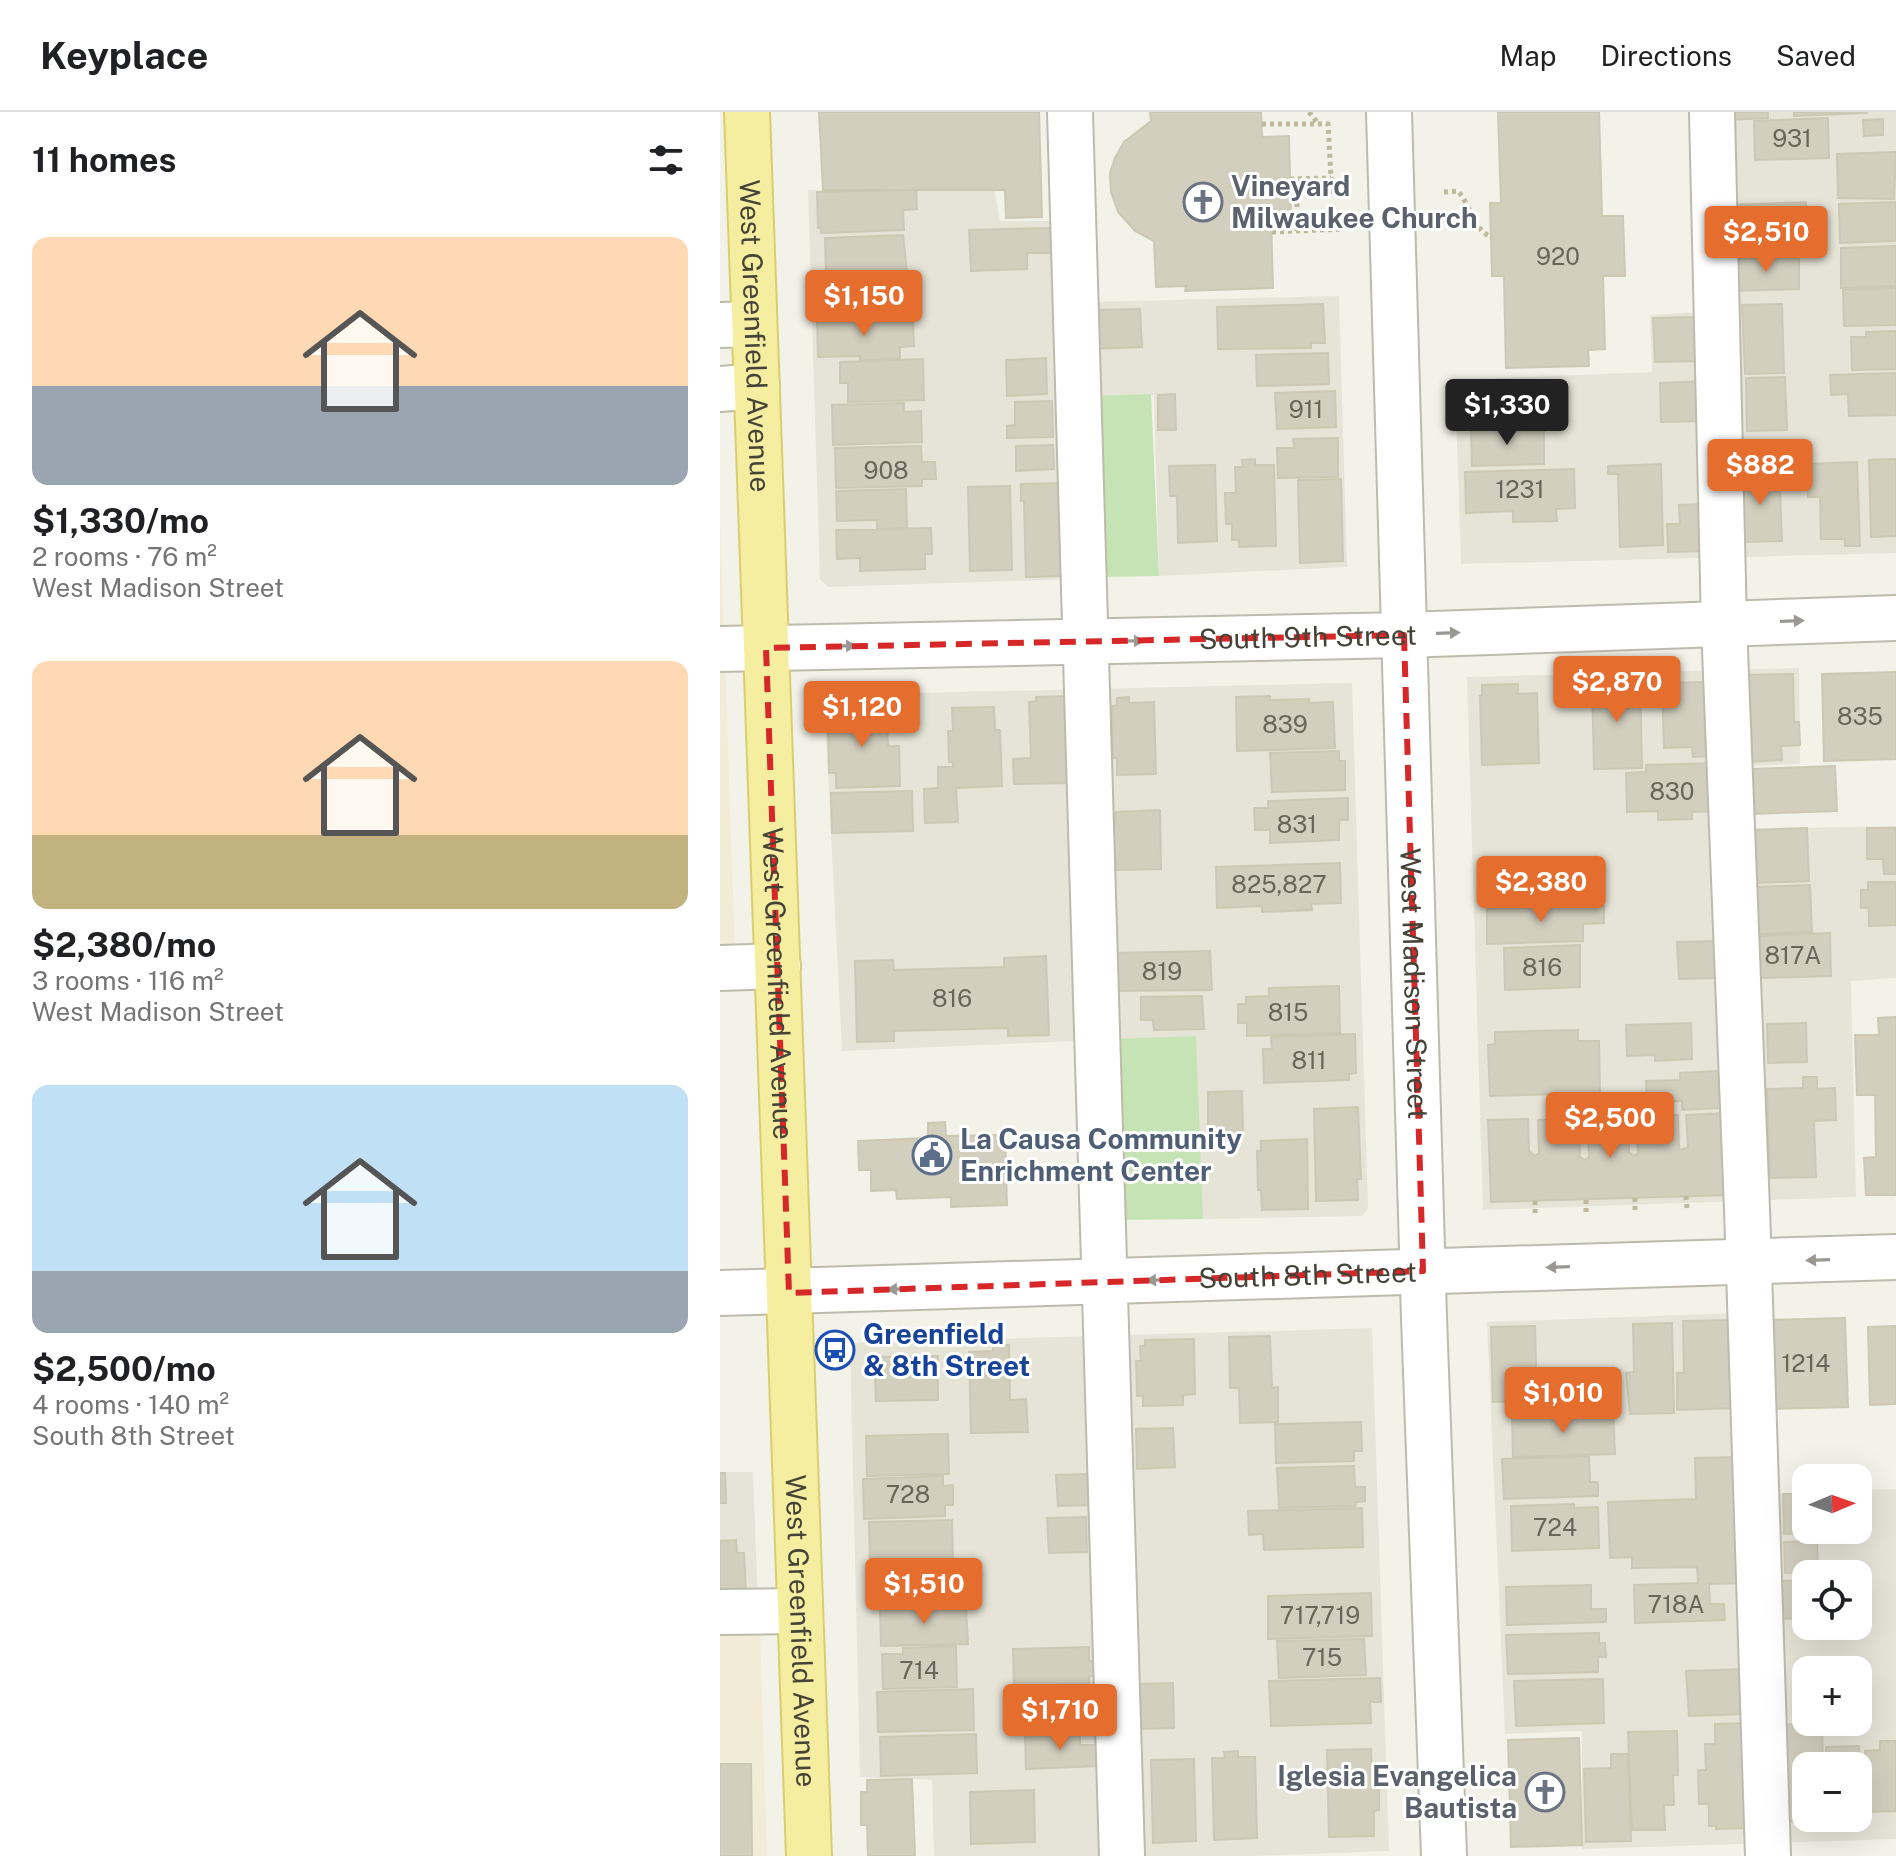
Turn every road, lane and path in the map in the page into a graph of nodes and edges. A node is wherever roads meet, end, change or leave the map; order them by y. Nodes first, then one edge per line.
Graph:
1 (747, 112) edge
2 (1070, 112) edge
3 (1309, 112) edge
4 (1389, 112) edge
5 (1712, 112) edge
6 (1318, 123) junction
7 (1262, 124) dead end
8 (1331, 178) junction
9 (1290, 179) dead end
10 (1444, 192) dead end
11 (1343, 229) dead end
12 (1297, 231) junction
13 (1272, 232) dead end
14 (1491, 237) dead end
15 (737, 324) edge
16 (738, 387) edge
17 (1896, 618) edge
18 (1724, 624) junction
19 (1404, 635) junction
20 (1087, 642) junction
21 (766, 648) junction
22 (720, 649) edge
23 (778, 966) junction
24 (720, 968) edge
25 (1686, 1196) dead end
26 (1635, 1198) dead end
27 (1586, 1199) dead end
28 (1535, 1201) dead end
29 (1687, 1210) dead end
30 (1635, 1211) dead end
31 (1586, 1212) dead end
32 (1535, 1213) dead end
33 (1896, 1257) edge
34 (1749, 1261) junction
35 (1423, 1271) junction
36 (1102, 1282) junction
37 (720, 1293) edge
38 (789, 1293) junction
39 (800, 1611) junction
40 (720, 1612) edge
41 (809, 1856) edge
42 (1122, 1856) edge
43 (1444, 1856) edge
44 (1768, 1856) edge

1 - 15 main road, West Greenfield Avenue
2 - 20 street
3 - 6 path
4 - 19 street, West Madison Street
5 - 18 street
6 - 7 path
6 - 8 path
8 - 9 path
8 - 12 path
10 - 14 path
11 - 12 path
12 - 13 path
15 - 16 main road, West Greenfield Avenue
16 - 21 main road, West Greenfield Avenue
18 -> 17 street, South 9th Street
19 -> 18 street, South 9th Street
18 - 34 street
20 -> 19 street, South 9th Street
19 - 35 street, West Madison Street
21 -> 20 street, South 9th Street
20 - 36 street
21 - 22 street, South 9th Street
21 - 23 main road, West Greenfield Avenue
23 - 24 street
23 - 38 main road, West Greenfield Avenue
25 - 29 path
26 - 30 path
27 - 31 path
28 - 32 path
33 -> 34 street, South 8th Street
34 -> 35 street, South 8th Street
34 - 44 street
35 -> 36 street, South 8th Street
35 - 43 street, West Madison Street
36 -> 38 street, South 8th Street
36 - 42 street
37 - 38 street, South 8th Street
38 - 39 main road, West Greenfield Avenue
39 - 40 street
39 - 41 main road, West Greenfield Avenue

